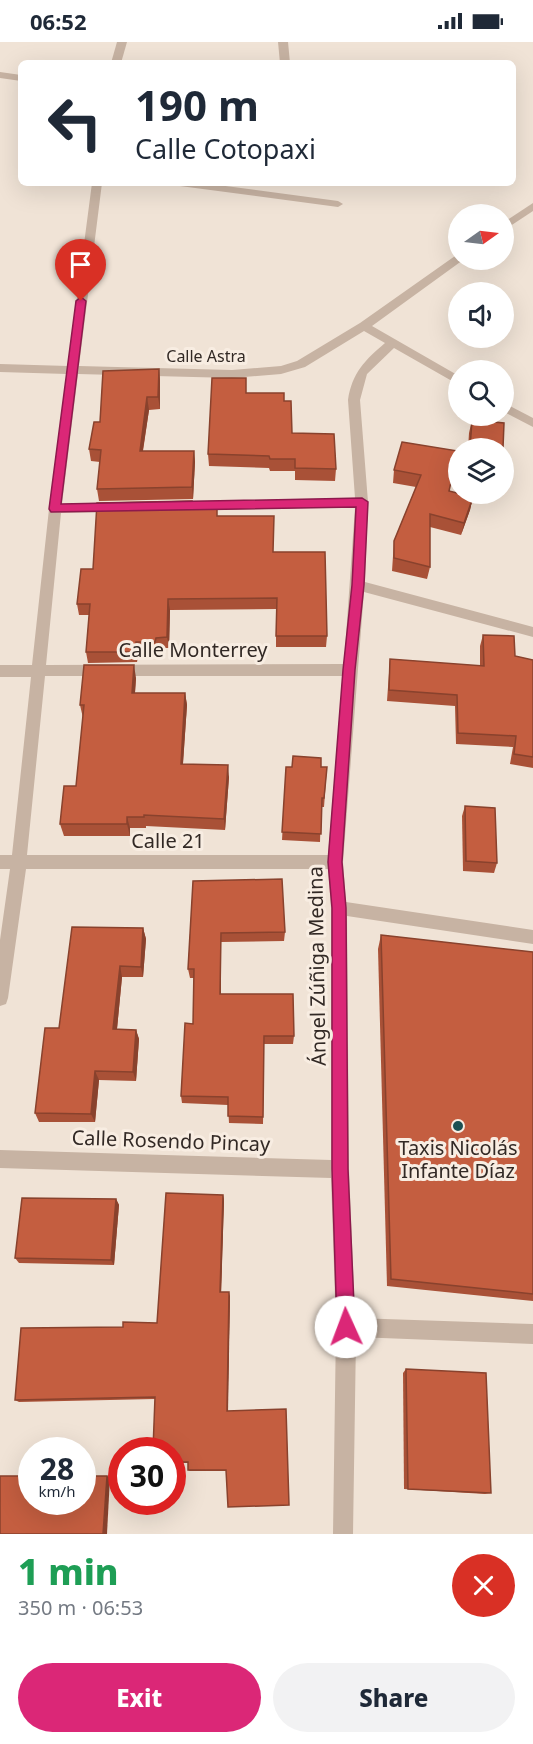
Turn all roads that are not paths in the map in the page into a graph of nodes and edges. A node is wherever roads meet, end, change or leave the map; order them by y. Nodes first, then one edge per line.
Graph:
1 (122, 42) edge
2 (283, 42) edge
3 (117, 60) edge
4 (285, 60) edge
5 (0, 75) edge
6 (18, 78) edge
7 (97, 186) edge
8 (203, 186) edge
9 (338, 204) dead end
10 (531, 210) edge
11 (514, 220) edge
12 (448, 266) edge
13 (364, 326) junction
14 (393, 343) junction
15 (0, 368) edge
16 (71, 371) junction
17 (448, 375) edge
18 (514, 413) edge
19 (533, 423) edge
20 (362, 502) junction
21 (161, 506) edge
22 (126, 507) edge
23 (55, 509) junction
24 (358, 585) junction
25 (533, 632) edge
26 (37, 669) junction
27 (349, 670) junction
28 (0, 671) edge
29 (0, 862) edge
30 (19, 862) junction
31 (335, 862) junction
32 (339, 908) junction
33 (533, 937) edge
34 (0, 998) edge
35 (0, 1159) edge
36 (340, 1169) junction
37 (346, 1327) junction
38 (533, 1334) edge
39 (343, 1534) edge

1 - 3 street
2 - 4 street
5 - 6 street
7 - 16 street
8 - 9 street
10 - 11 street
12 - 13 street, Calle Astra
13 - 14 street
13 - 16 street, Calle Astra
14 - 17 street
14 - 20 street, Ángel Zúñiga Medina
15 - 16 street, Calle Astra
16 - 23 street
18 - 19 street
20 - 21 street
20 - 24 street, Ángel Zúñiga Medina
22 - 23 street
23 - 26 street
24 - 25 street
24 - 27 street, Ángel Zúñiga Medina
26 - 27 street, Calle Monterrey
26 - 28 street, Calle Monterrey
26 - 30 street
27 - 31 street, Ángel Zúñiga Medina
29 - 30 street, Calle 21
30 - 31 street, Calle 21
30 - 34 street
31 - 32 street, Ángel Zúñiga Medina
32 - 33 street
32 - 36 street, Ángel Zúñiga Medina
35 - 36 street, Calle Rosendo Pincay
36 - 37 street, Ángel Zúñiga Medina
37 - 38 street
37 - 39 street, Ángel Zúñiga Medina

